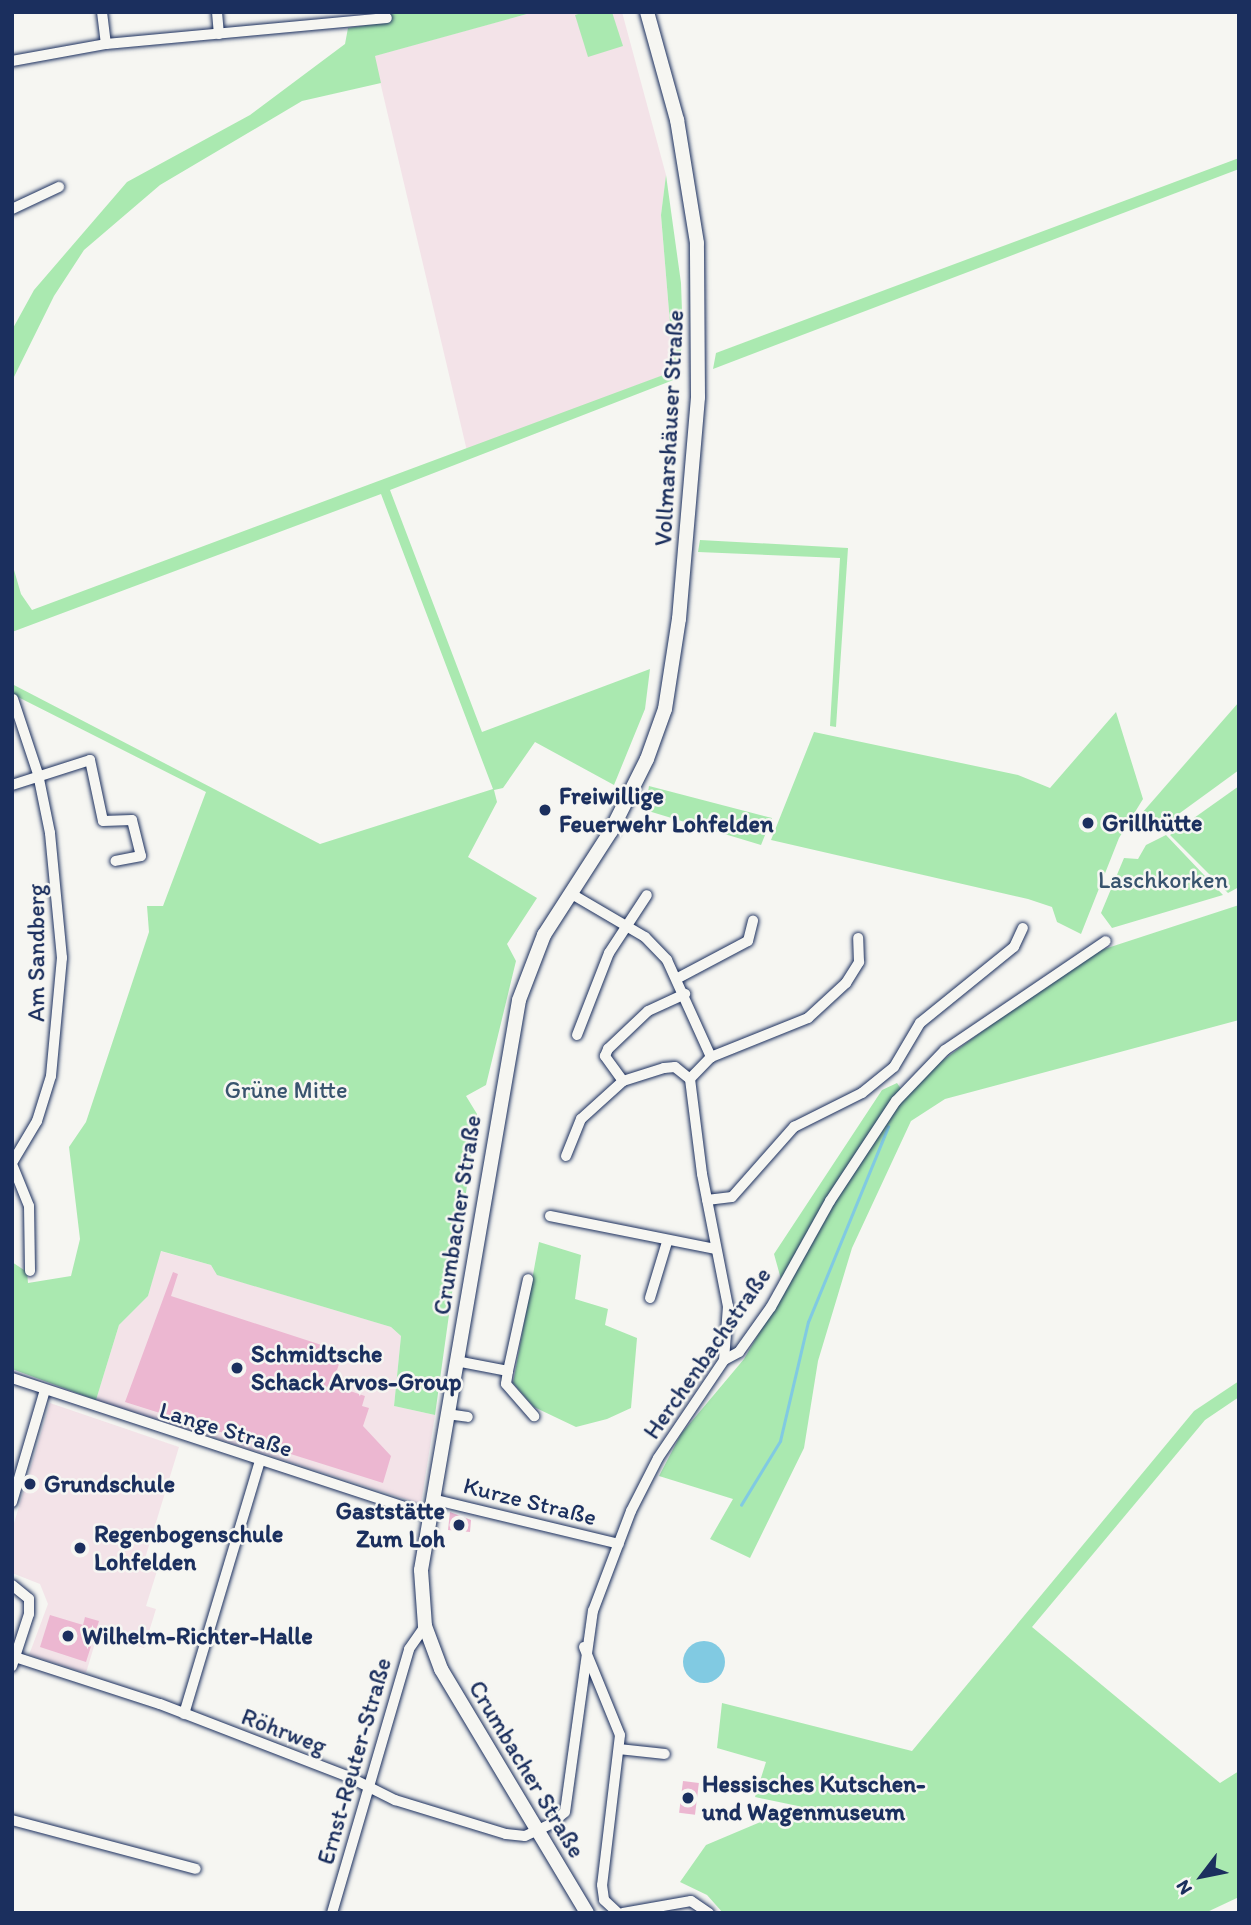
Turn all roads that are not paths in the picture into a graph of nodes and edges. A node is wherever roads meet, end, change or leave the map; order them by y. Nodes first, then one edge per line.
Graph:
1 (102, 12) edge
2 (217, 12) edge
3 (647, 12) edge
4 (387, 18) dead end
5 (219, 34) junction
6 (106, 44) junction
7 (12, 61) edge
8 (59, 187) dead end
9 (12, 209) edge
10 (13, 699) edge
11 (38, 774) junction
12 (12, 785) edge
13 (627, 802) joint
14 (115, 861) dead end
15 (570, 892) junction
16 (647, 895) dead end
17 (753, 921) dead end
18 (626, 924) junction
19 (1023, 928) dead end
20 (858, 938) dead end
21 (1105, 941) dead end
22 (678, 978) junction
23 (685, 994) junction
24 (576, 1035) dead end
25 (711, 1057) junction
26 (691, 1079) junction
27 (623, 1080) junction
28 (566, 1156) dead end
29 (12, 1164) edge
30 (707, 1200) junction
31 (550, 1216) dead end
32 (667, 1242) junction
33 (715, 1249) junction
34 (30, 1271) dead end
35 (528, 1279) dead end
36 (650, 1298) dead end
37 (724, 1360) junction
38 (456, 1362) junction
39 (508, 1371) junction
40 (12, 1378) edge
41 (45, 1390) junction
42 (447, 1414) junction
43 (534, 1416) dead end
44 (468, 1417) dead end
45 (260, 1461) junction
46 (432, 1499) junction
47 (12, 1502) edge
48 (429, 1515) junction
49 (619, 1544) junction
50 (12, 1585) edge
51 (425, 1626) junction
52 (584, 1647) junction
53 (14, 1661) edge
54 (184, 1714) junction
55 (618, 1749) junction
56 (665, 1754) dead end
57 (368, 1786) junction
58 (12, 1819) edge
59 (539, 1832) junction
60 (196, 1869) dead end
61 (614, 1912) edge
62 (332, 1913) edge
63 (587, 1913) edge
64 (709, 1913) edge

1 - 6 street
2 - 5 street
3 - 13 main road, Vollmarshäuser Straße
4 - 5 street
5 - 6 street
6 - 7 street
8 - 9 street
10 - 11 street, Am Sandberg
11 - 12 street
11 - 14 street
11 - 29 street, Am Sandberg
13 - 15 main road, Crumbacher Straße
15 - 18 street
15 - 38 main road, Crumbacher Straße
16 - 18 street
17 - 22 street
18 - 22 street
18 - 24 street
19 - 30 street
20 - 25 street
21 - 37 street, Herchenbachstraße
22 - 23 street
23 - 25 street
23 - 27 street
25 - 26 street
26 - 27 street
26 - 30 street
27 - 28 street
29 - 34 street, Am Sandberg
30 - 33 street
31 - 32 street
32 - 33 street
32 - 36 street
33 - 37 street
35 - 39 street
37 - 49 street, Herchenbachstraße
38 - 39 street
38 - 42 main road, Crumbacher Straße
39 - 43 street
40 - 41 street, Lange Straße
41 - 45 street, Lange Straße
41 - 47 street
42 - 44 street
42 - 46 main road, Crumbacher Straße
45 - 48 street, Lange Straße
45 - 54 street
46 - 48 main road, Crumbacher Straße
46 - 49 street, Kurze Straße
48 - 51 main road, Crumbacher Straße
49 - 52 street, Herchenbachstraße
50 - 53 street
51 - 57 street, Ernst-Reuter-Straße
51 - 59 main road, Crumbacher Straße
52 - 55 street
52 - 59 street, Herchenbachstraße
53 - 54 street, Röhrweg
54 - 57 street, Röhrweg
55 - 56 street
55 - 61 street
57 - 59 street, Röhrweg
57 - 62 street, Ernst-Reuter-Straße
58 - 60 street
59 - 63 main road, Crumbacher Straße
61 - 64 street

